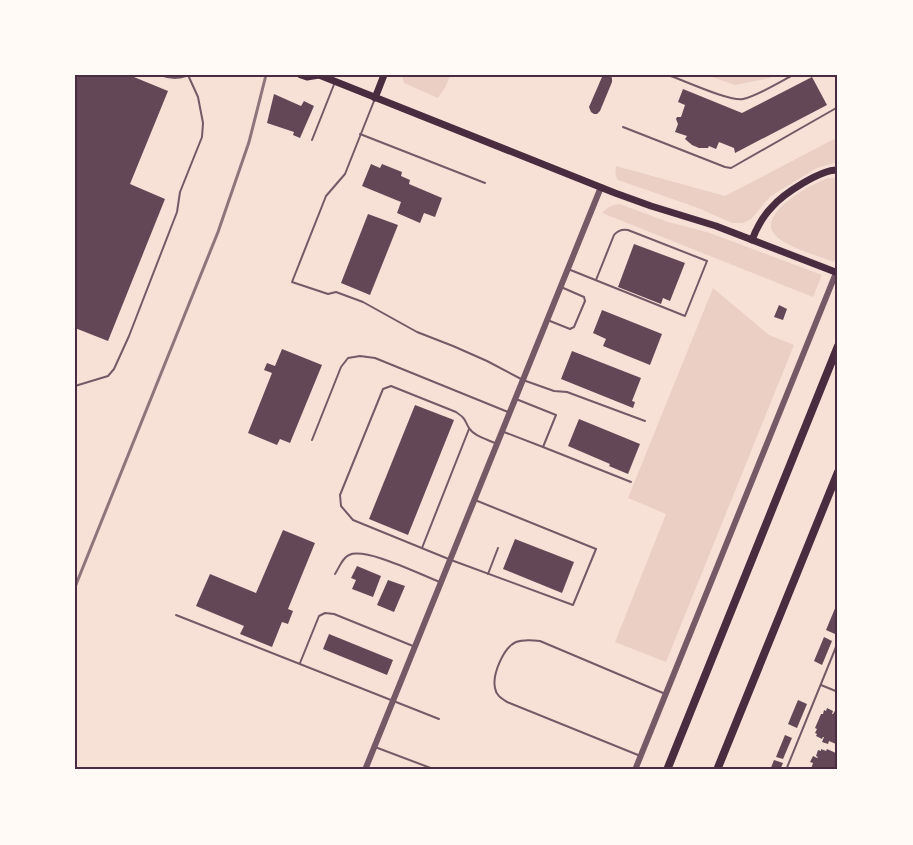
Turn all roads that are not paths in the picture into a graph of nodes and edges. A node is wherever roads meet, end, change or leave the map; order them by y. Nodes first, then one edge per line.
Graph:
1 (160, 75) edge
2 (188, 75) edge
3 (301, 75) edge
4 (319, 75) edge
5 (384, 75) edge
6 (668, 75) edge
7 (793, 75) edge
8 (335, 82) junction
9 (375, 98) junction
10 (838, 107) edge
11 (623, 127) dead end
12 (360, 134) junction
13 (312, 140) dead end
14 (838, 170) edge
15 (485, 183) dead end
16 (601, 187) junction
17 (752, 240) junction
18 (838, 268) edge
19 (568, 269) junction
20 (838, 273) edge
21 (596, 280) junction
22 (561, 287) junction
23 (548, 320) junction
24 (838, 346) edge
25 (523, 380) junction
26 (75, 386) edge
27 (516, 399) junction
28 (510, 413) junction
29 (645, 421) dead end
30 (469, 429) junction
31 (503, 431) junction
32 (312, 440) dead end
33 (497, 444) junction
34 (543, 447) junction
35 (838, 472) edge
36 (631, 482) dead end
37 (475, 500) junction
38 (422, 548) junction
39 (498, 548) dead end
40 (451, 560) junction
41 (335, 574) dead end
42 (488, 574) junction
43 (441, 583) junction
44 (176, 615) dead end
45 (838, 642) edge
46 (415, 647) junction
47 (300, 663) junction
48 (821, 685) junction
49 (838, 692) edge
50 (665, 694) junction
51 (394, 700) junction
52 (439, 719) dead end
53 (375, 747) junction
54 (641, 756) junction
55 (365, 770) edge
56 (436, 770) edge
57 (635, 770) edge
58 (667, 770) edge
59 (717, 770) edge
60 (786, 770) edge

1 - 2 lane
2 - 26 lane
3 - 4 main road
4 - 8 main road
5 - 9 main road
6 - 7 lane
8 - 9 main road
8 - 13 lane
9 - 12 lane
9 - 16 main road
10 - 11 lane
12 - 15 lane
12 - 25 lane
14 - 17 main road
16 - 17 main road
16 - 19 street
17 - 20 main road
18 - 50 street
19 - 21 lane
19 - 22 street
21 - 21 lane
22 - 23 street
22 - 23 lane
23 - 25 street
24 - 58 highway
25 - 27 street
25 - 29 lane
27 - 28 street
27 - 34 lane
28 - 31 street
28 - 32 lane
30 - 33 lane
30 - 38 lane
30 - 38 lane
31 - 33 street
31 - 34 lane
33 - 37 street
34 - 36 lane
35 - 59 highway
37 - 40 street
37 - 42 lane
38 - 40 lane
39 - 42 lane
40 - 42 lane
40 - 43 street
41 - 43 lane
43 - 46 street
44 - 47 lane
45 - 48 lane
46 - 47 lane
46 - 51 street
47 - 51 lane
48 - 49 lane
48 - 60 lane
50 - 54 street
50 - 54 lane
51 - 52 lane
51 - 53 street
53 - 55 street
53 - 56 lane
54 - 57 street

